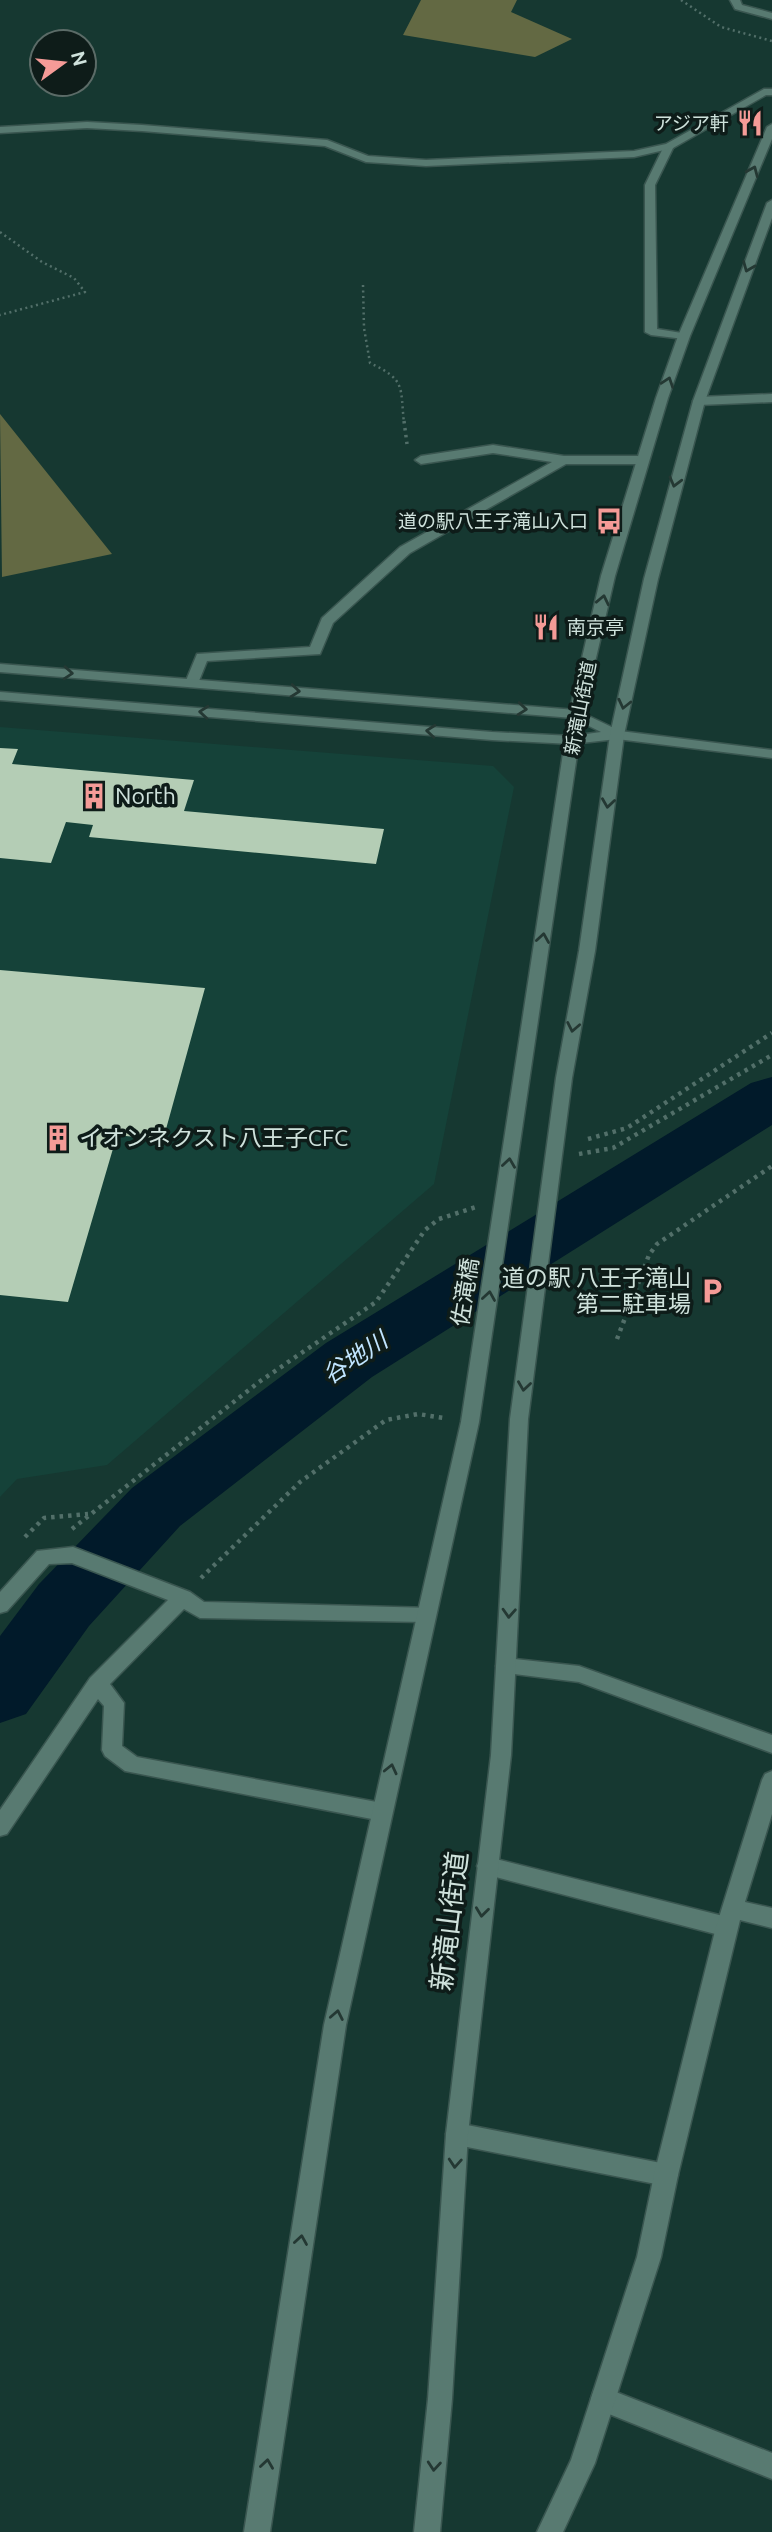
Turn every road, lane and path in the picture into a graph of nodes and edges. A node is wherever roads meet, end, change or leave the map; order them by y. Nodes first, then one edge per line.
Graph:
1 (735, 0) edge
2 (772, 16) edge
3 (772, 92) edge
4 (772, 127) edge
5 (0, 130) edge
6 (669, 146) junction
7 (772, 203) edge
8 (0, 232) edge
9 (363, 285) dead end
10 (0, 315) edge
11 (684, 335) junction
12 (772, 398) edge
13 (699, 401) junction
14 (421, 460) joint
15 (564, 460) junction
16 (641, 460) junction
17 (0, 668) edge
18 (191, 683) junction
19 (0, 696) edge
20 (576, 714) junction
21 (617, 735) junction
22 (572, 740) junction
23 (772, 754) edge
24 (772, 1033) edge
25 (772, 1055) edge
26 (587, 1139) dead end
27 (554, 1156) junction
28 (772, 1166) edge
29 (504, 1199) junction
30 (499, 1230) joint
31 (617, 1339) dead end
32 (470, 1422) junction
33 (44, 1557) junction
34 (175, 1596) junction
35 (0, 1605) edge
36 (425, 1614) junction
37 (506, 1666) junction
38 (97, 1684) junction
39 (772, 1744) edge
40 (772, 1780) edge
41 (382, 1812) junction
42 (0, 1827) edge
43 (488, 1866) junction
44 (730, 1918) junction
45 (772, 1918) edge
46 (457, 2134) junction
47 (666, 2175) junction
48 (603, 2399) junction
49 (772, 2466) edge
50 (257, 2532) edge
51 (427, 2532) edge
52 (550, 2532) edge

1 - 2 main road
3 - 6 main road
11 -> 4 main road, 新滝山街道
5 - 6 main road
6 - 11 main road
7 -> 13 main road, 新滝山街道
8 - 10 path
9 - 14 path
16 -> 11 main road, 新滝山街道
12 - 13 main road
13 -> 21 main road, 新滝山街道
14 - 15 main road
15 - 16 main road
15 - 18 main road
20 -> 16 main road, 新滝山街道
17 -> 18 main road
18 -> 20 main road
22 -> 19 main road
20 - 21 main road
20 - 22 main road, 新滝山街道
21 - 22 main road
21 - 23 main road
21 -> 27 main road, 新滝山街道
29 -> 22 main road, 新滝山街道
24 - 26 path
25 - 27 path
27 -> 37 main road, 新滝山街道
28 - 31 path
29 - 30 main road, 新滝山街道
29 - 33 path
32 -> 30 main road, 佐滝橋
32 - 34 path
32 - 36 main road
33 - 34 main road
33 - 35 main road
34 - 36 main road
34 - 38 main road
41 -> 36 main road
37 - 39 main road
37 - 43 main road, 新滝山街道
38 - 41 main road
38 - 42 main road
40 - 44 main road
50 -> 41 main road
43 - 44 main road
43 -> 46 main road, 新滝山街道
44 - 45 main road
44 - 47 main road
46 - 47 main road
46 -> 51 main road, 新滝山街道
47 - 48 main road
48 - 49 main road
48 - 52 main road

